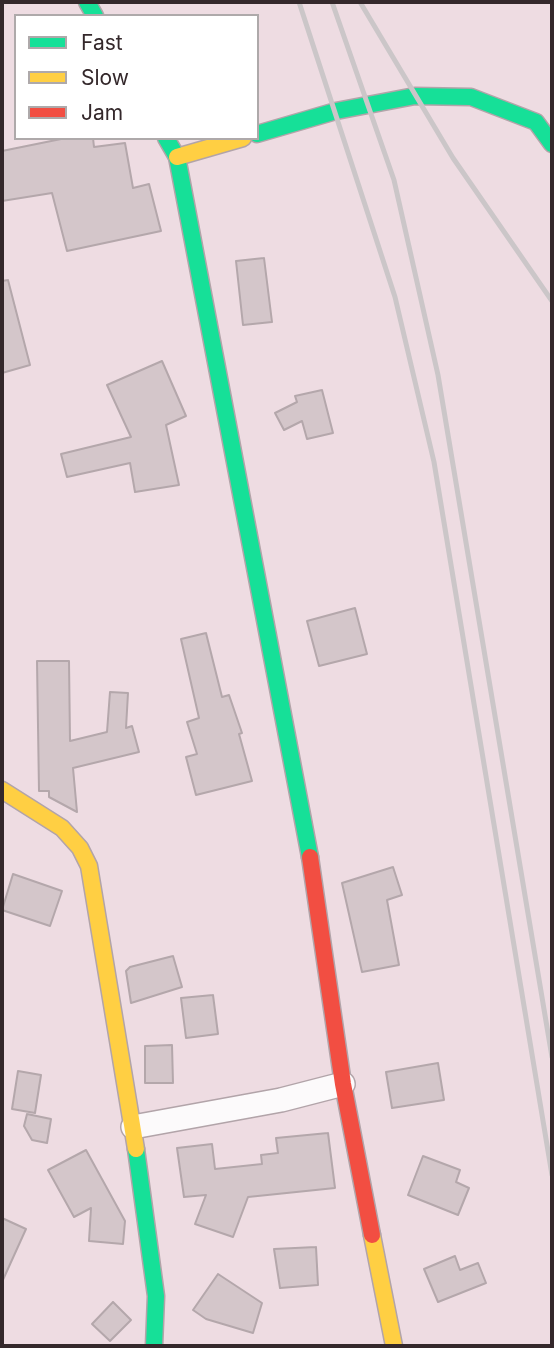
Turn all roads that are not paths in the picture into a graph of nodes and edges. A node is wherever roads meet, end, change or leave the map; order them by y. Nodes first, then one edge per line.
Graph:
1 (259, 133) edge
2 (167, 140) edge
3 (236, 140) edge
4 (552, 144) edge
5 (177, 158) junction
6 (2, 790) edge
7 (343, 1084) junction
8 (134, 1127) junction
9 (154, 1346) edge
10 (394, 1346) edge

1 - 4 main road
2 - 5 main road
3 - 5 main road
5 - 7 main road
6 - 8 main road
7 - 8 street
7 - 10 main road
8 - 9 main road

